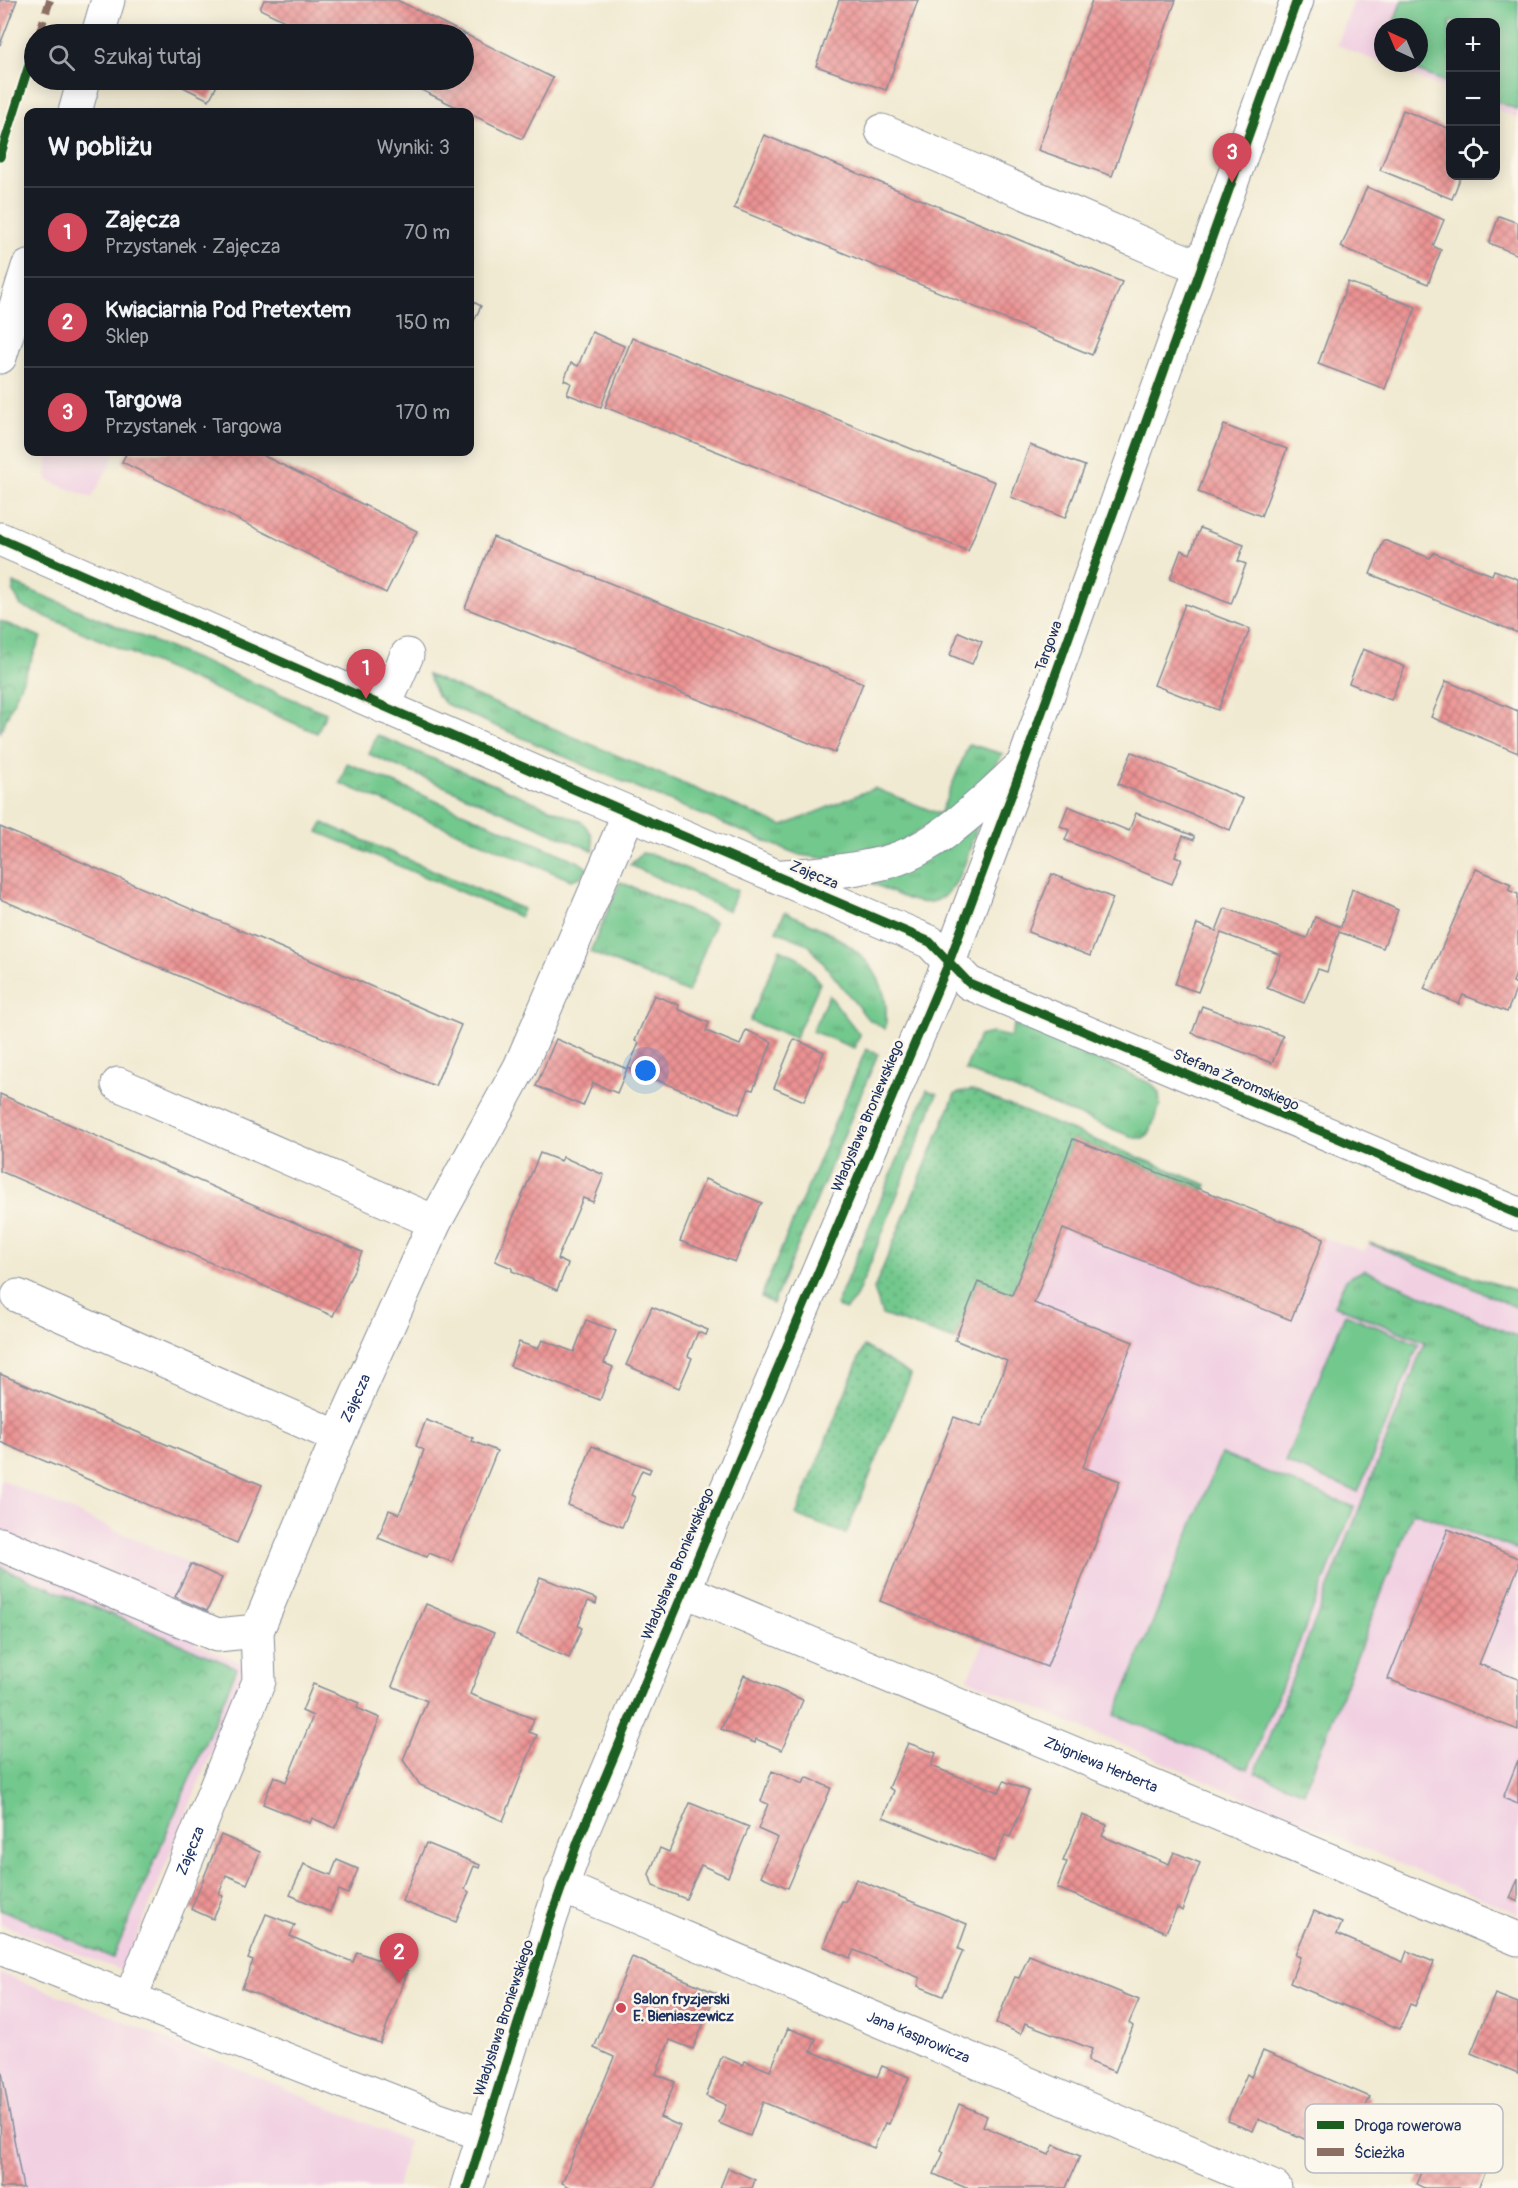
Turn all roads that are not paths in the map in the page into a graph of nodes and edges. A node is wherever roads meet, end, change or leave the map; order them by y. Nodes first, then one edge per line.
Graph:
1 (108, 0) edge
2 (1297, 0) edge
3 (101, 24) edge
4 (81, 90) edge
5 (76, 108) edge
6 (882, 131) dead end
7 (1201, 267) junction
8 (24, 280) edge
9 (0, 357) edge
10 (0, 540) edge
11 (407, 655) dead end
12 (384, 707) junction
13 (1023, 764) junction
14 (629, 813) junction
15 (778, 876) junction
16 (949, 962) junction
17 (118, 1084) dead end
18 (1518, 1214) edge
19 (435, 1222) junction
20 (18, 1296) dead end
21 (338, 1437) junction
22 (0, 1544) edge
23 (683, 1590) junction
24 (257, 1631) junction
25 (561, 1886) junction
26 (1518, 1939) edge
27 (0, 1948) edge
28 (130, 1999) junction
29 (483, 2134) junction
30 (467, 2188) edge
31 (1275, 2188) edge

1 - 3 street
2 - 7 street, Targowa
4 - 5 street
6 - 7 street
7 - 13 street, Targowa
8 - 9 street
10 - 12 street, Zajęcza
11 - 12 street
12 - 14 street, Zajęcza
13 - 15 street, Zajęcza
13 - 16 street, Targowa
14 - 15 street, Zajęcza
14 - 19 street, Zajęcza
15 - 16 street, Zajęcza
16 - 18 street, Stefana Żeromskiego
16 - 23 street, Władysława Broniewskiego
17 - 19 street
19 - 21 street, Zajęcza
20 - 21 street
21 - 24 street, Zajęcza
22 - 24 street
23 - 25 street, Władysława Broniewskiego
23 - 26 street, Zbigniewa Herberta
24 - 28 street, Zajęcza
25 - 29 street, Władysława Broniewskiego
25 - 31 street, Jana Kasprowicza
27 - 28 street
28 - 29 street
29 - 30 street, Władysława Broniewskiego

